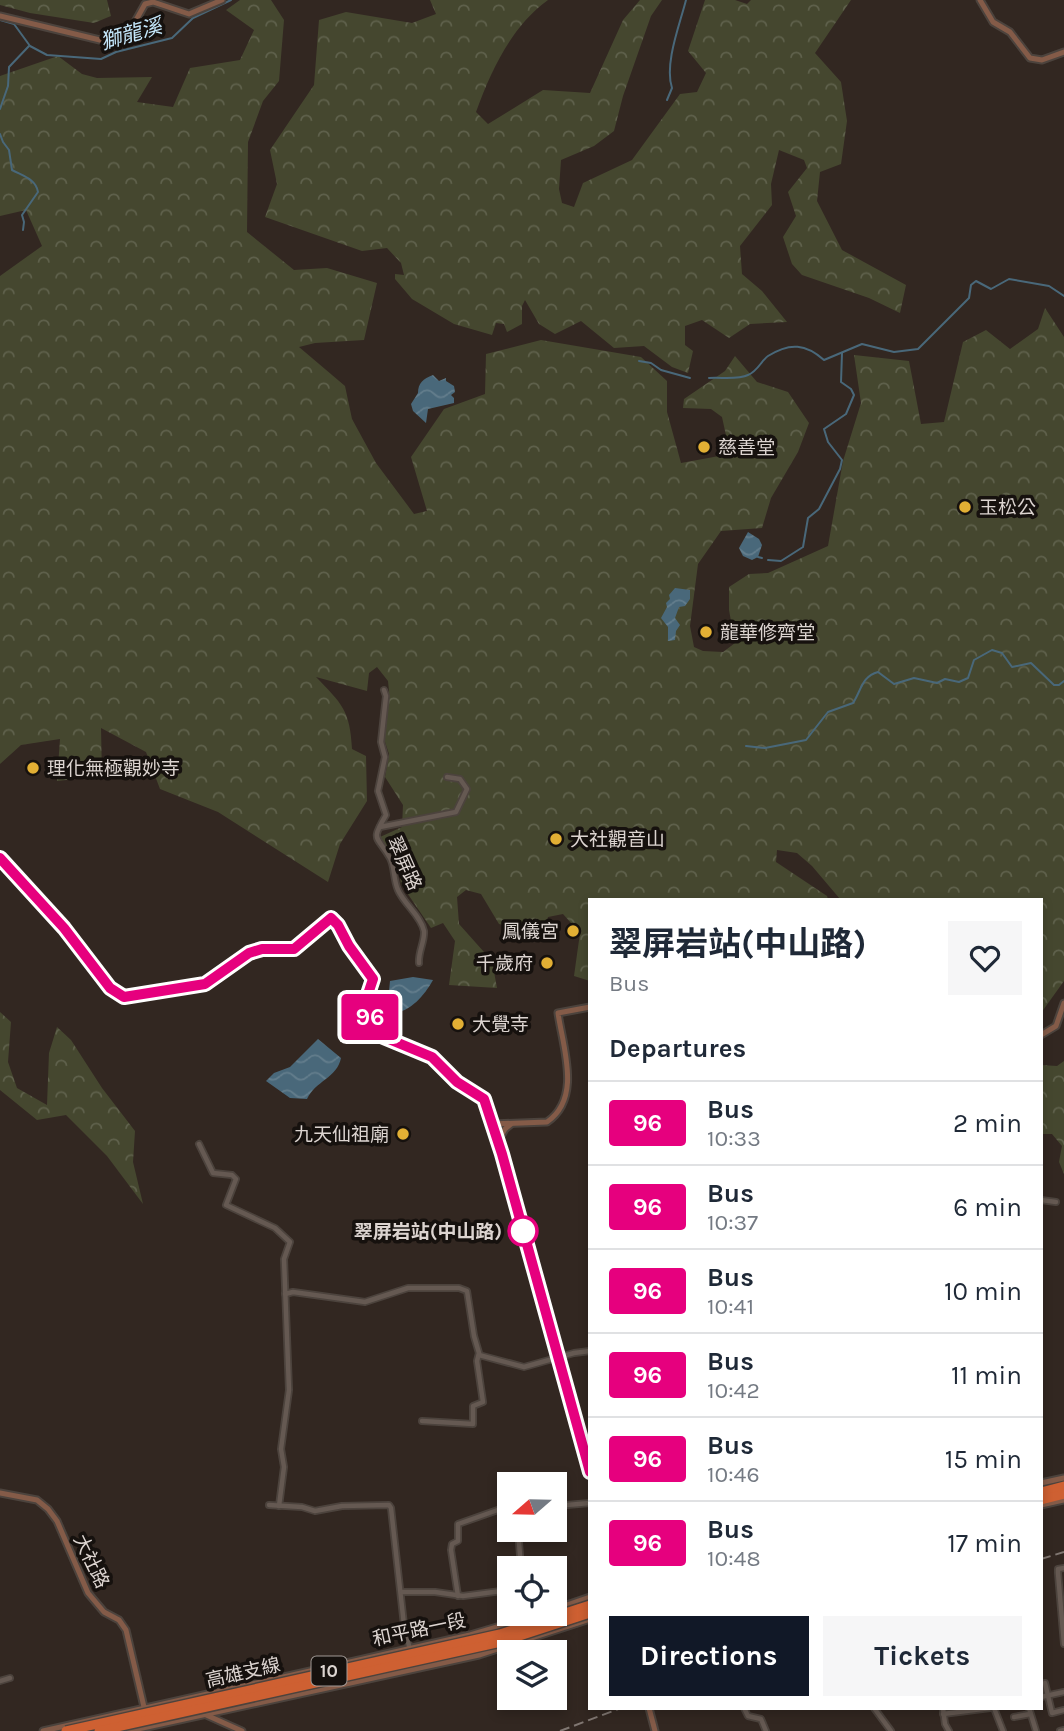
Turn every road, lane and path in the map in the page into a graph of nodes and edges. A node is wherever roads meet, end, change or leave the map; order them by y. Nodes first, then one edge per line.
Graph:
1 (222, 0) edge
2 (980, 0) edge
3 (0, 16) edge
4 (1064, 52) edge
5 (384, 690) dead end
6 (447, 777) dead end
7 (379, 827) junction
8 (0, 858) edge
9 (419, 963) dead end
10 (1064, 1003) edge
11 (588, 1006) edge
12 (1043, 1034) edge
13 (514, 1123) junction
14 (492, 1124) junction
15 (498, 1140) junction
16 (199, 1144) dead end
17 (1043, 1200) edge
18 (1056, 1202) dead end
19 (285, 1294) junction
20 (588, 1351) edge
21 (479, 1355) junction
22 (558, 1357) junction
23 (422, 1421) dead end
24 (588, 1465) edge
25 (1064, 1478) edge
26 (1043, 1483) edge
27 (1064, 1486) edge
28 (1043, 1491) edge
29 (0, 1493) edge
30 (1064, 1494) edge
31 (1064, 1500) edge
32 (1043, 1501) edge
33 (1043, 1502) edge
34 (588, 1503) edge
35 (269, 1505) dead end
36 (567, 1505) edge
37 (279, 1506) junction
38 (497, 1510) edge
39 (1064, 1568) edge
40 (497, 1591) edge
41 (402, 1592) junction
42 (458, 1596) junction
43 (588, 1598) edge
44 (567, 1605) edge
45 (588, 1610) edge
46 (588, 1610) edge
47 (588, 1610) edge
48 (588, 1620) edge
49 (575, 1624) junction
50 (504, 1626) edge
51 (542, 1626) edge
52 (545, 1634) junction
53 (1064, 1644) edge
54 (409, 1648) junction
55 (415, 1668) junction
56 (10, 1678) dead end
57 (0, 1681) edge
58 (1045, 1683) dead end
59 (1064, 1692) edge
60 (1048, 1695) junction
61 (1043, 1696) edge
62 (144, 1707) junction
63 (650, 1710) edge
64 (745, 1710) edge
65 (875, 1710) edge
66 (993, 1710) edge
67 (1064, 1710) edge
68 (943, 1711) edge
69 (1029, 1711) edge
70 (204, 1714) junction
71 (1014, 1717) dead end
72 (61, 1729) edge
73 (43, 1731) edge
74 (49, 1731) edge
75 (99, 1731) edge
76 (129, 1731) edge
77 (242, 1731) edge
78 (655, 1731) edge
79 (766, 1731) edge
80 (891, 1731) edge
81 (949, 1731) edge
82 (1003, 1731) edge
83 (1036, 1731) edge

1 - 3 street
2 - 4 street
5 - 7 street, 翠屏路
6 - 7 street
7 - 9 street, 翠屏路
8 - 14 street
10 - 12 street
11 - 13 street
13 - 14 street
13 - 15 street
14 - 15 street
15 - 22 street
16 - 19 street
17 - 18 street
19 - 21 street
19 - 37 street
20 - 22 street
21 - 22 street
21 - 23 street
22 - 24 street
25 - 26 street
27 - 28 highway
29 - 62 street, 大社路
30 - 32 highway
31 - 33 street
34 - 36 street
35 - 37 street
37 - 41 street
38 - 42 street
39 - 53 street
40 - 42 street
41 - 42 street
41 - 54 street
43 - 44 street
45 - 49 street
46 - 72 highway, 高雄支線 / 10, bridge
47 - 75 highway, 高雄支線 / 10, bridge
48 - 49 street, 和平路一段
49 - 52 street, 和平路一段
50 - 54 street, 和平路一段
51 - 52 street
52 - 55 street, 和平路一段
54 - 55 street
54 - 62 street, 和平路一段
55 - 70 street, 和平路一段
56 - 57 street
58 - 60 street
59 - 60 street
60 - 61 street
60 - 67 street
62 - 72 street, 和平路一段
63 - 78 street
64 - 79 street
65 - 80 street
66 - 82 street
68 - 81 street
69 - 71 street
69 - 83 street
70 - 76 street, 和平路一段
70 - 77 street
72 - 73 street, 和平路一段
72 - 74 street, 和平路一段

